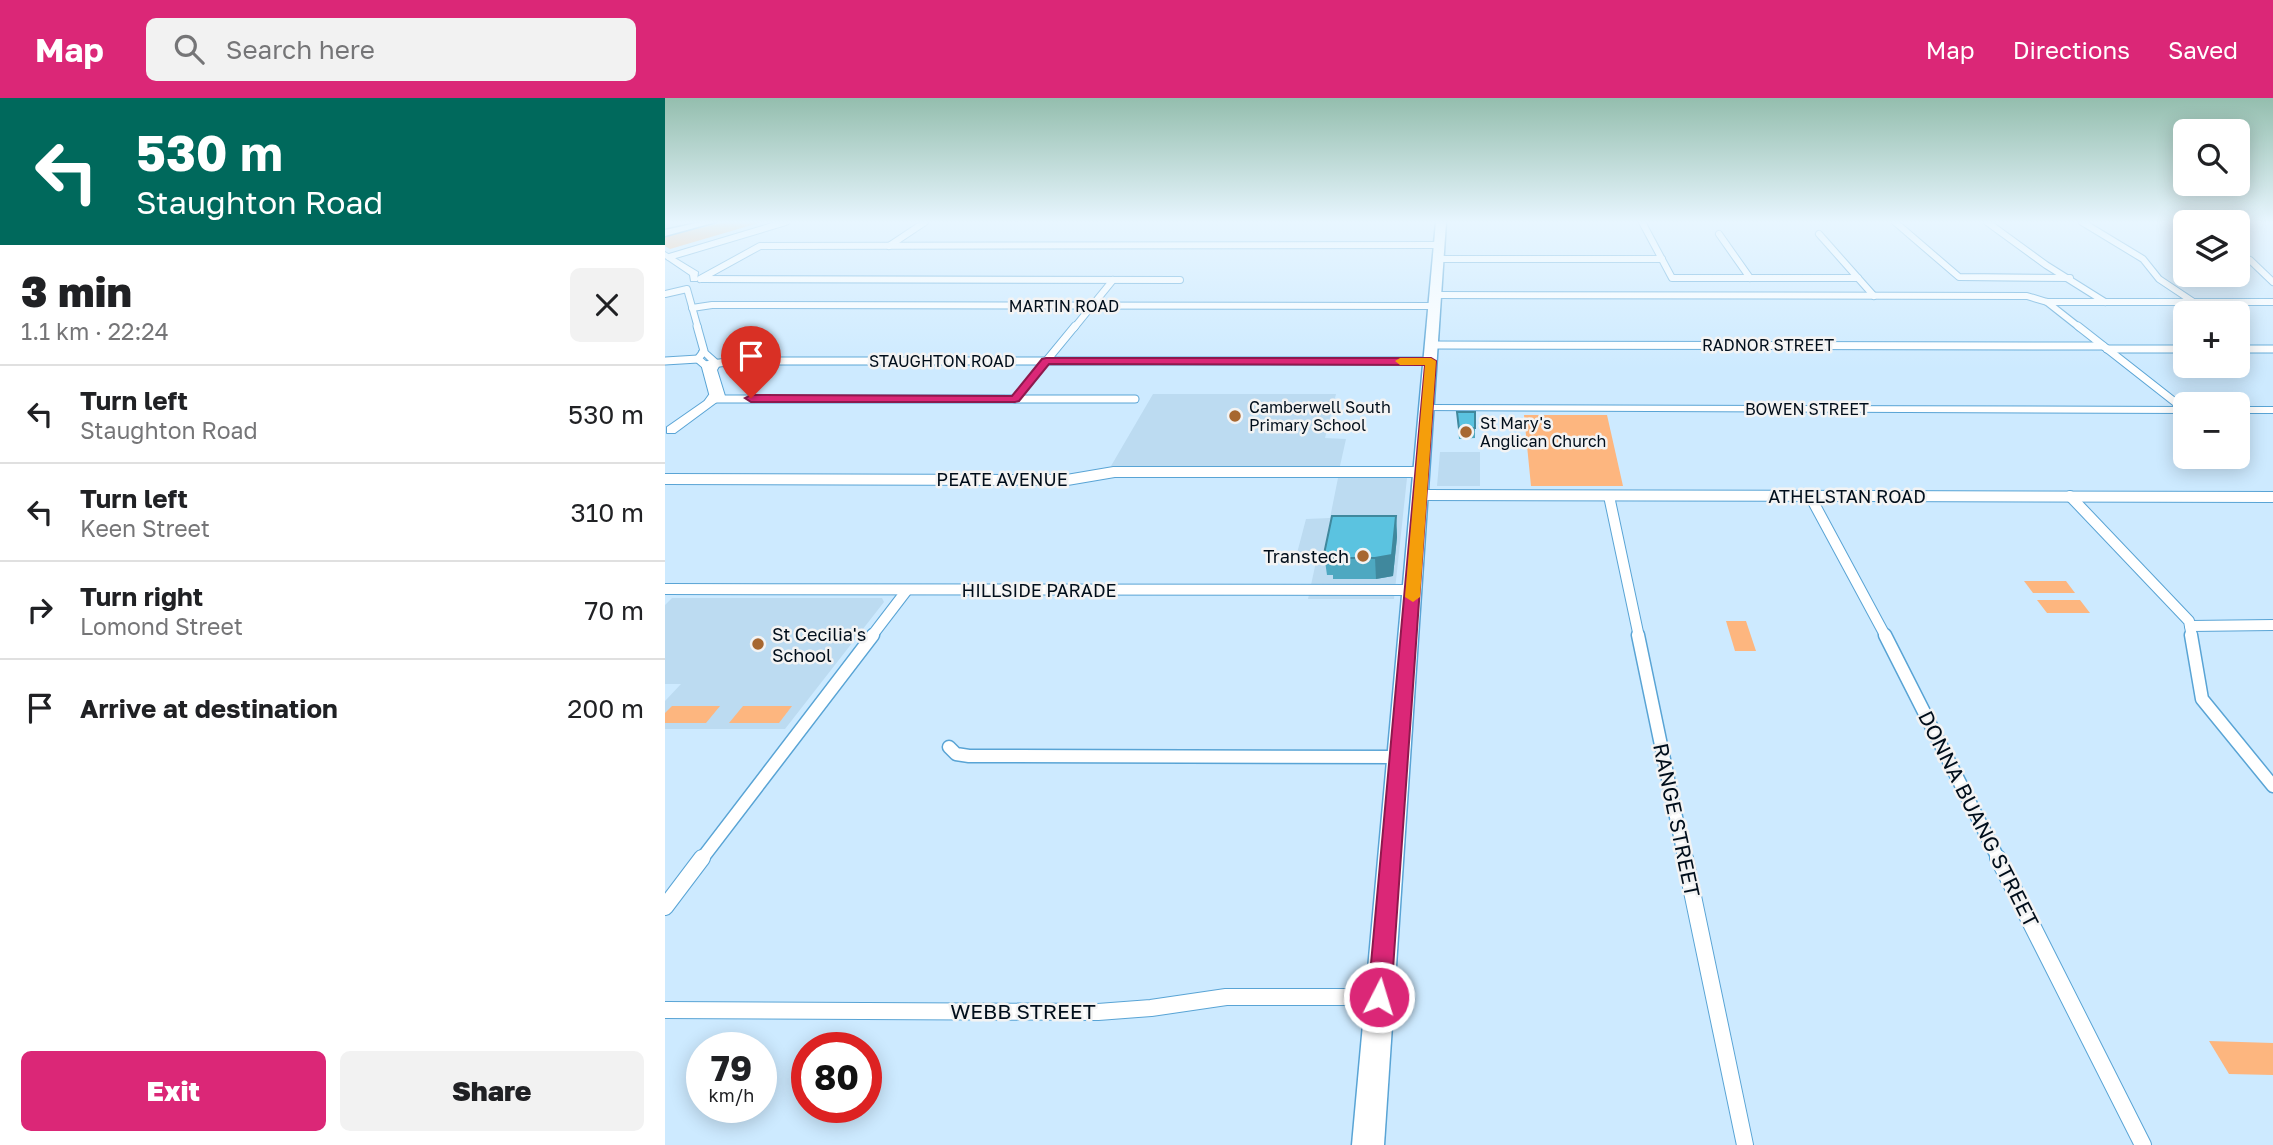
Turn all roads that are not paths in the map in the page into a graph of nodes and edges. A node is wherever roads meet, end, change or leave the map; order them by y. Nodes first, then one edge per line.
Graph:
1 (684, 271) edge
2 (710, 271) edge
3 (710, 271) edge
4 (1438, 271) edge
5 (1668, 271) edge
6 (1745, 271) edge
7 (1852, 271) edge
8 (1952, 271) edge
9 (2057, 271) edge
10 (2152, 271) edge
11 (1750, 278) junction
12 (1858, 278) junction
13 (2070, 278) junction
14 (694, 280) junction
15 (1113, 280) junction
16 (1180, 280) dead end
17 (665, 294) edge
18 (1874, 296) junction
19 (1436, 300) junction
20 (2192, 301) edge
21 (2047, 302) junction
22 (2105, 302) junction
23 (2173, 302) edge
24 (2250, 302) edge
25 (2273, 302) edge
26 (1092, 306) junction
27 (692, 308) junction
28 (1432, 345) junction
29 (2105, 348) junction
30 (2173, 349) edge
31 (2250, 349) edge
32 (2273, 349) edge
33 (701, 355) junction
34 (665, 361) edge
35 (1046, 361) junction
36 (1431, 361) junction
37 (711, 364) junction
38 (714, 399) junction
39 (1015, 399) junction
40 (1136, 399) dead end
41 (2173, 401) edge
42 (1428, 408) junction
43 (2173, 410) edge
44 (2250, 410) edge
45 (2273, 410) edge
46 (668, 432) edge
47 (665, 479) edge
48 (1422, 483) junction
49 (1609, 496) junction
50 (1810, 496) junction
51 (2070, 496) junction
52 (2273, 497) edge
53 (666, 590) edge
54 (907, 590) junction
55 (1413, 590) junction
56 (2190, 625) junction
57 (2273, 625) edge
58 (949, 747) dead end
59 (1400, 757) junction
60 (2273, 786) edge
61 (665, 907) edge
62 (1379, 997) junction
63 (665, 1010) edge
64 (1368, 1145) edge
65 (1745, 1145) edge
66 (2144, 1145) edge

1 - 14 street
2 - 14 street
3 - 14 street
4 - 19 highway
5 - 11 street
6 - 11 street
7 - 12 street
8 - 13 street
9 - 13 street
10 - 20 street
11 - 12 street
12 - 18 street
13 - 22 street
14 - 15 street
14 - 17 street
14 - 27 street
15 - 16 street
15 - 26 street
18 - 19 street, MARTIN ROAD
18 - 21 street, MARTIN ROAD
19 - 26 street, MARTIN ROAD
19 - 28 highway
21 - 22 street, MARTIN ROAD
21 - 29 street
22 - 23 street, MARTIN ROAD
24 - 25 street, MARTIN ROAD
26 - 27 street, MARTIN ROAD
26 - 35 street
27 - 33 street
28 - 29 street, RADNOR STREET
28 - 36 highway
29 - 30 street, RADNOR STREET
29 - 41 street
31 - 32 street
33 - 34 street
33 - 37 street
35 - 36 street, STAUGHTON ROAD
35 - 37 street, STAUGHTON ROAD
35 - 39 street
36 - 42 highway
37 - 38 street
38 - 39 street
38 - 46 street
39 - 40 street
42 - 43 street, BOWEN STREET
42 - 48 highway
44 - 45 street
47 - 48 street, PEATE AVENUE
48 - 49 street, ATHELSTAN ROAD
48 - 55 highway
49 - 50 street, ATHELSTAN ROAD
49 - 65 street, RANGE STREET
50 - 51 street, ATHELSTAN ROAD
50 - 66 street, DONNA BUANG STREET
51 - 52 street, ATHELSTAN ROAD
51 - 56 street
53 - 54 street, HILLSIDE PARADE
54 - 55 street, HILLSIDE PARADE
54 - 61 street
55 - 59 highway
56 - 57 street
56 - 60 street
58 - 59 street
59 - 62 highway
62 - 63 street, WEBB STREET
62 - 64 highway

